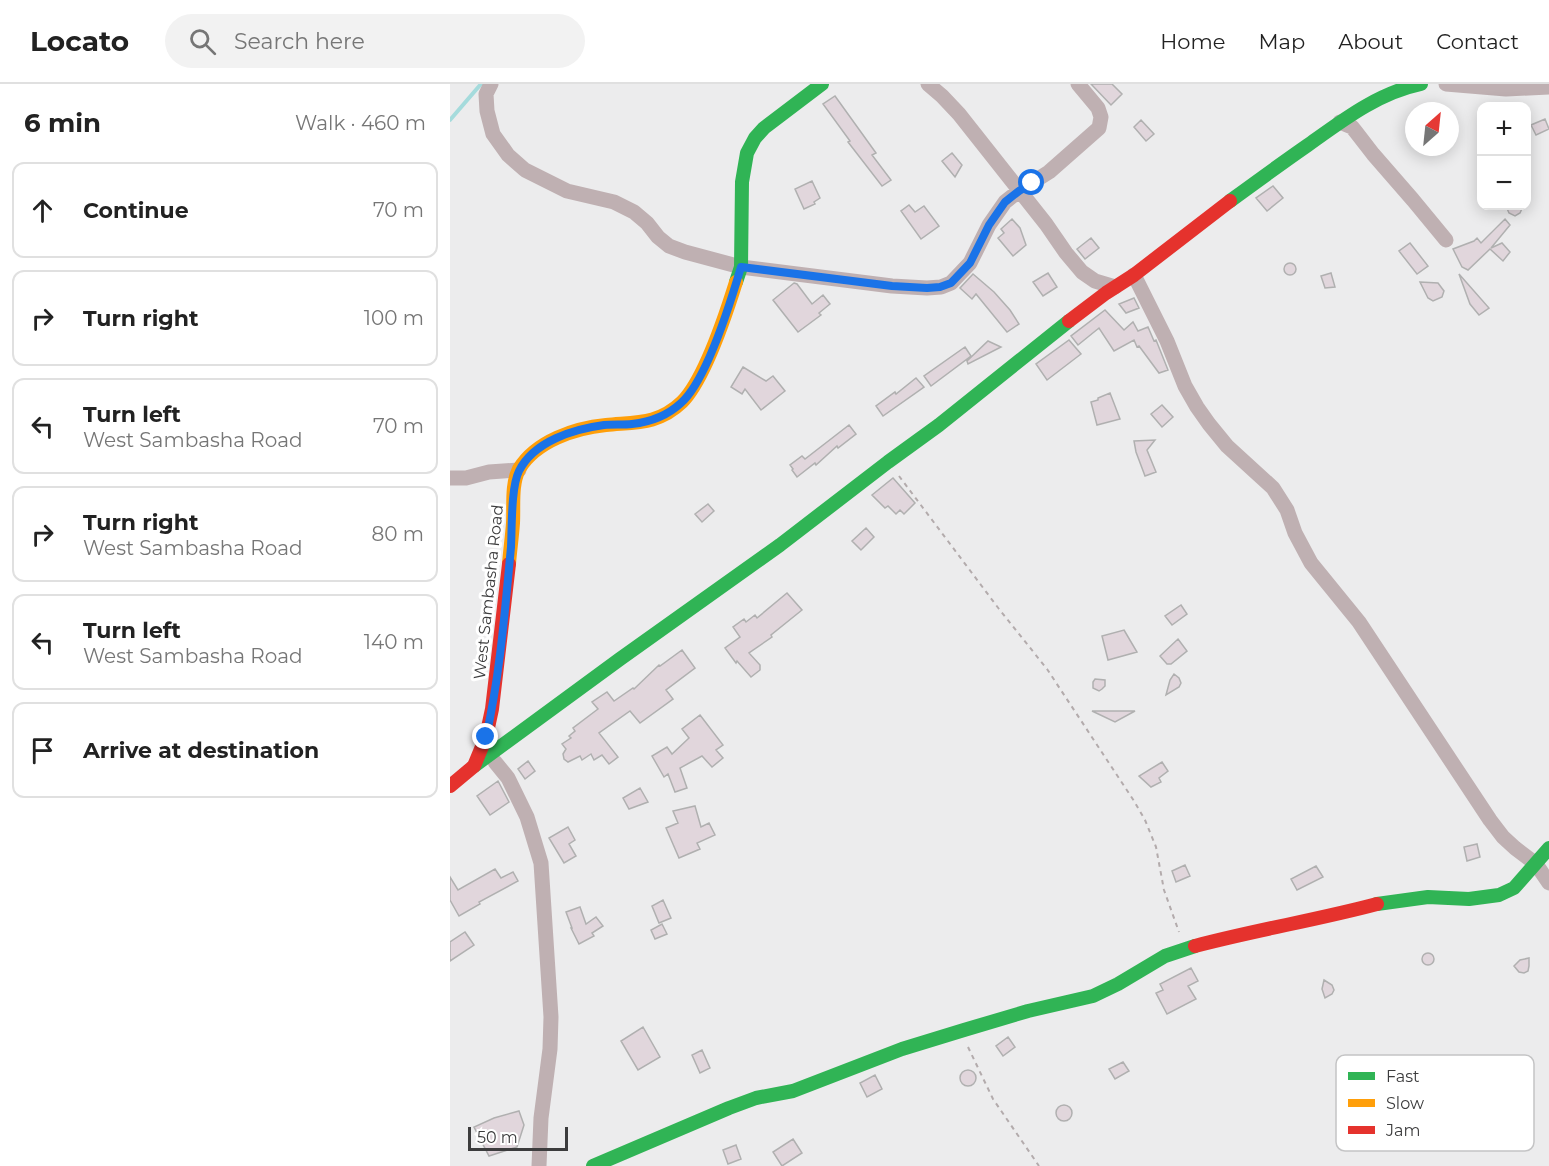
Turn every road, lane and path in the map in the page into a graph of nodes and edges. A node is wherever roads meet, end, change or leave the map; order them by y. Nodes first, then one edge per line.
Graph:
1 (490, 84) edge
2 (822, 84) edge
3 (928, 84) edge
4 (1078, 84) edge
5 (1421, 84) edge
6 (1446, 84) edge
7 (1549, 87) edge
8 (1340, 122) junction
9 (1019, 191) junction
10 (1446, 240) dead end
11 (741, 267) junction
12 (1134, 275) junction
13 (1115, 287) junction
14 (888, 462) junction
15 (519, 470) junction
16 (450, 478) edge
17 (495, 762) dead end
18 (474, 766) junction
19 (450, 786) edge
20 (1549, 848) edge
21 (1536, 864) junction
22 (1549, 884) edge
23 (1188, 948) junction
24 (963, 1030) junction
25 (539, 1166) edge
26 (593, 1166) edge
27 (1039, 1166) edge

1 - 11 street
2 - 11 street
3 - 9 street
4 - 9 street
5 - 8 street
6 - 7 street
8 - 10 street
8 - 12 street
9 - 11 street
9 - 13 street
11 - 15 street
12 - 13 street
12 - 21 street
13 - 14 street
14 - 18 street
14 - 23 path
15 - 16 street
15 - 18 street, West Sambasha Road
17 - 25 street
18 - 19 street, West Sambasha Road
20 - 21 street
21 - 22 street
21 - 23 street
23 - 24 street
24 - 26 street
24 - 27 path

